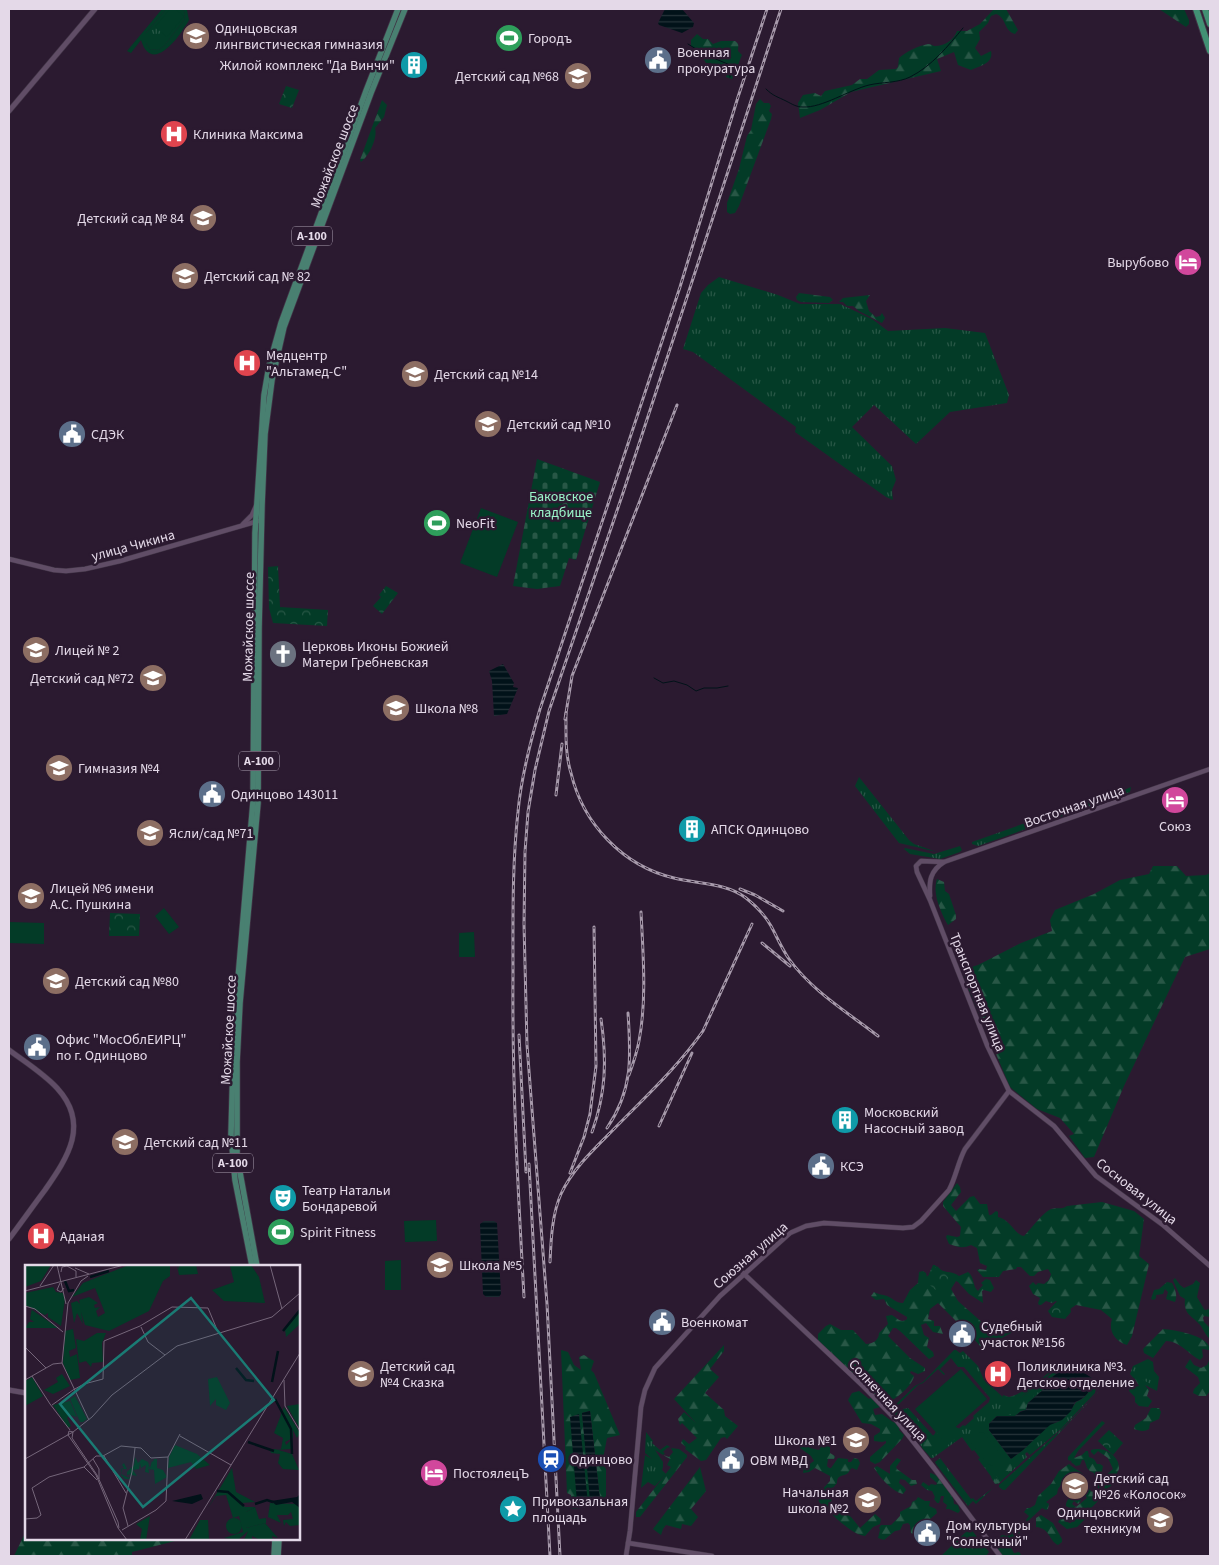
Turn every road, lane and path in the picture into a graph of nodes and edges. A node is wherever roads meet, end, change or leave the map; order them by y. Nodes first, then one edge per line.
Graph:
1 (95, 9) edge
2 (398, 9) edge
3 (405, 9) edge
4 (1196, 9) edge
5 (1205, 9) edge
6 (1210, 24) edge
7 (1210, 51) edge
8 (9, 111) edge
9 (257, 505) junction
10 (259, 520) junction
11 (242, 525) junction
12 (9, 559) edge
13 (1210, 769) edge
14 (929, 862) junction
15 (944, 862) junction
16 (932, 874) junction
17 (918, 875) junction
18 (930, 900) junction
19 (9, 1050) edge
20 (1009, 1091) junction
21 (9, 1239) edge
22 (252, 1265) edge
23 (257, 1265) edge
24 (1210, 1266) edge
25 (743, 1273) junction
26 (9, 1390) edge
27 (25, 1393) edge
28 (275, 1540) edge
29 (279, 1540) edge
30 (628, 1544) junction
31 (274, 1556) edge
32 (278, 1556) edge
33 (626, 1556) edge
34 (712, 1556) edge
35 (1000, 1556) edge

1 - 8 main road
2 - 9 main road, Можайское шоссе / А-100
3 - 10 main road, Можайское шоссе / А-100
4 - 7 highway
5 - 6 highway
9 - 10 main road, Можайское шоссе / А-100
9 - 11 street
10 - 11 street, улица Чикина
10 - 22 main road, Можайское шоссе / А-100
10 - 23 main road, Можайское шоссе / А-100
11 - 12 street, улица Чикина
13 - 15 street, Восточная улица
14 - 15 street, Восточная улица
14 - 16 street
14 - 17 street
15 - 16 street, Восточная улица
16 - 17 street
16 - 18 street
17 - 18 street, Транспортная улица
18 - 20 street, Транспортная улица
19 - 21 main road
20 - 24 street, Сосновая улица
20 - 25 street, Союзная улица
25 - 30 street, Союзная улица
25 - 35 street, Солнечная улица
26 - 27 main road
28 - 31 main road
29 - 32 main road
30 - 33 street, Союзная улица
30 - 34 street

